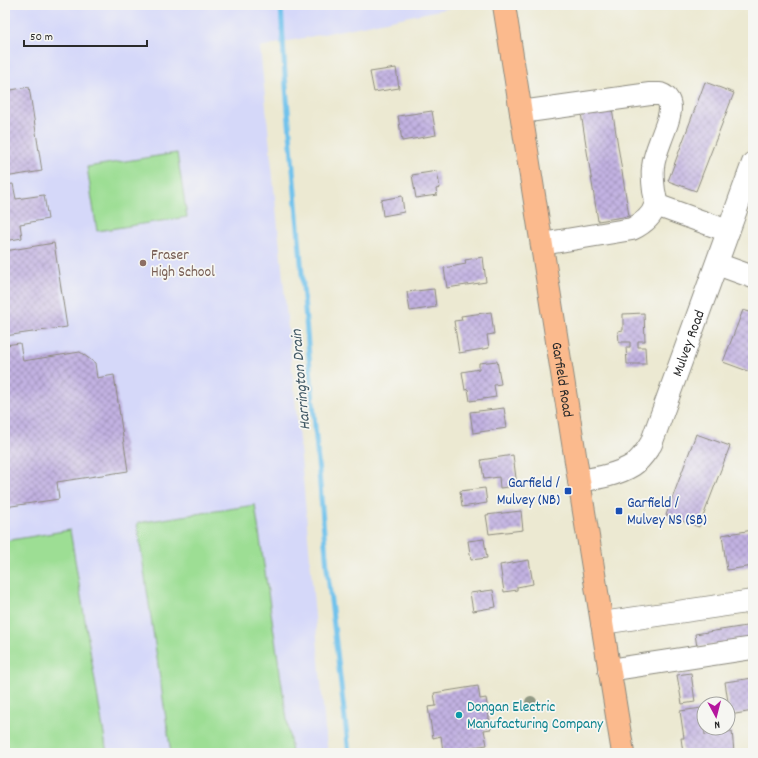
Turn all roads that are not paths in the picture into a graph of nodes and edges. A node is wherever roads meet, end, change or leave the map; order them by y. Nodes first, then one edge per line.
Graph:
1 (504, 5) edge
2 (521, 112) junction
3 (753, 163) edge
4 (656, 205) junction
5 (728, 231) junction
6 (542, 244) junction
7 (717, 264) junction
8 (753, 277) edge
9 (579, 481) junction
10 (753, 601) edge
11 (602, 623) junction
12 (753, 648) edge
13 (609, 670) junction
14 (623, 753) edge

1 - 2 main road, Garfield Road
2 - 4 street
2 - 6 main road, Garfield Road
3 - 5 street, Mulvey Road
4 - 5 street
4 - 6 street
5 - 7 street, Mulvey Road
6 - 9 main road, Garfield Road
7 - 8 street
7 - 9 street, Mulvey Road
9 - 11 main road, Garfield Road
10 - 11 street
11 - 13 main road, Garfield Road
12 - 13 street
13 - 14 main road, Garfield Road

